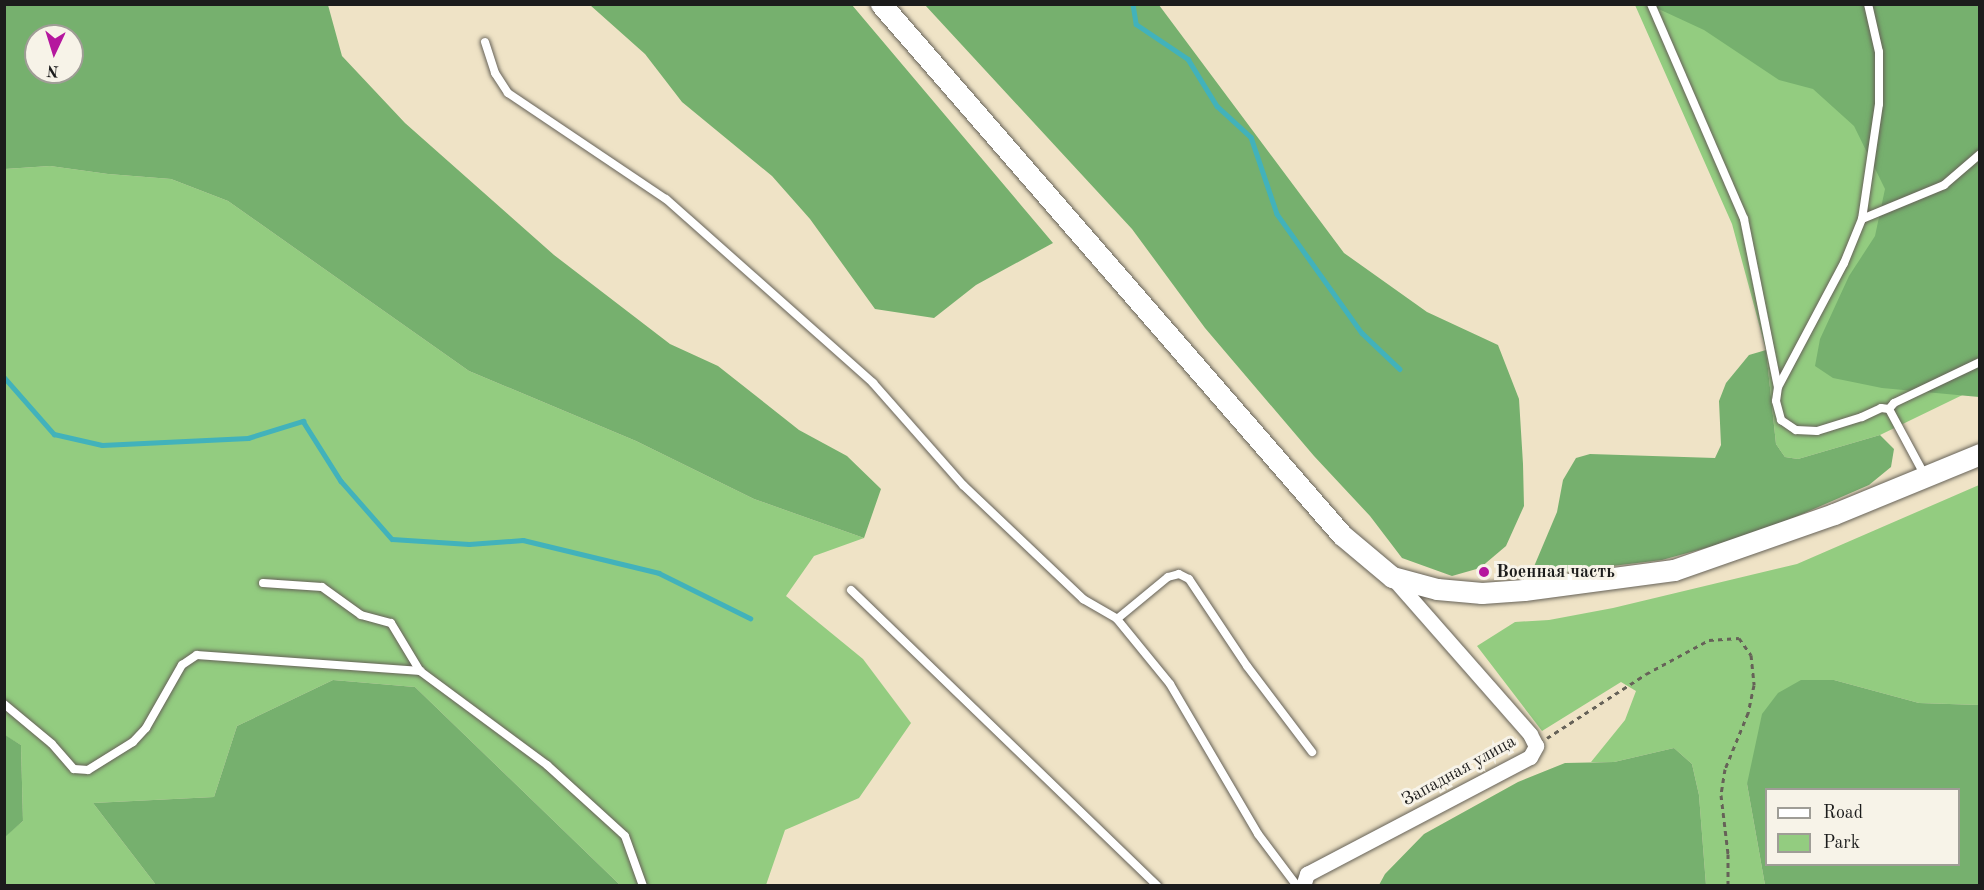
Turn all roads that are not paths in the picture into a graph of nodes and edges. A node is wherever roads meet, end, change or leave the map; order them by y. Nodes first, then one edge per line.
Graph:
1 (881, 4) edge
2 (1651, 4) edge
3 (1869, 4) edge
4 (485, 42) dead end
5 (1980, 154) edge
6 (1862, 219) junction
7 (1980, 362) edge
8 (1778, 387) junction
9 (1889, 409) junction
10 (1980, 454) edge
11 (1925, 476) junction
12 (1392, 577) junction
13 (263, 583) dead end
14 (851, 590) dead end
15 (1118, 619) junction
16 (420, 671) junction
17 (4, 704) edge
18 (1312, 752) dead end
19 (643, 885) edge
20 (1158, 885) edge
21 (1297, 885) edge
22 (1303, 885) edge

1 - 12 street
2 - 8 lane
3 - 6 lane
4 - 15 lane
5 - 6 lane
6 - 8 lane
7 - 9 lane
8 - 9 lane
9 - 11 lane
10 - 11 street
11 - 12 street
12 - 22 street, Западная улица
13 - 16 lane
14 - 20 lane
15 - 18 lane
15 - 21 lane
16 - 17 lane
16 - 19 lane

